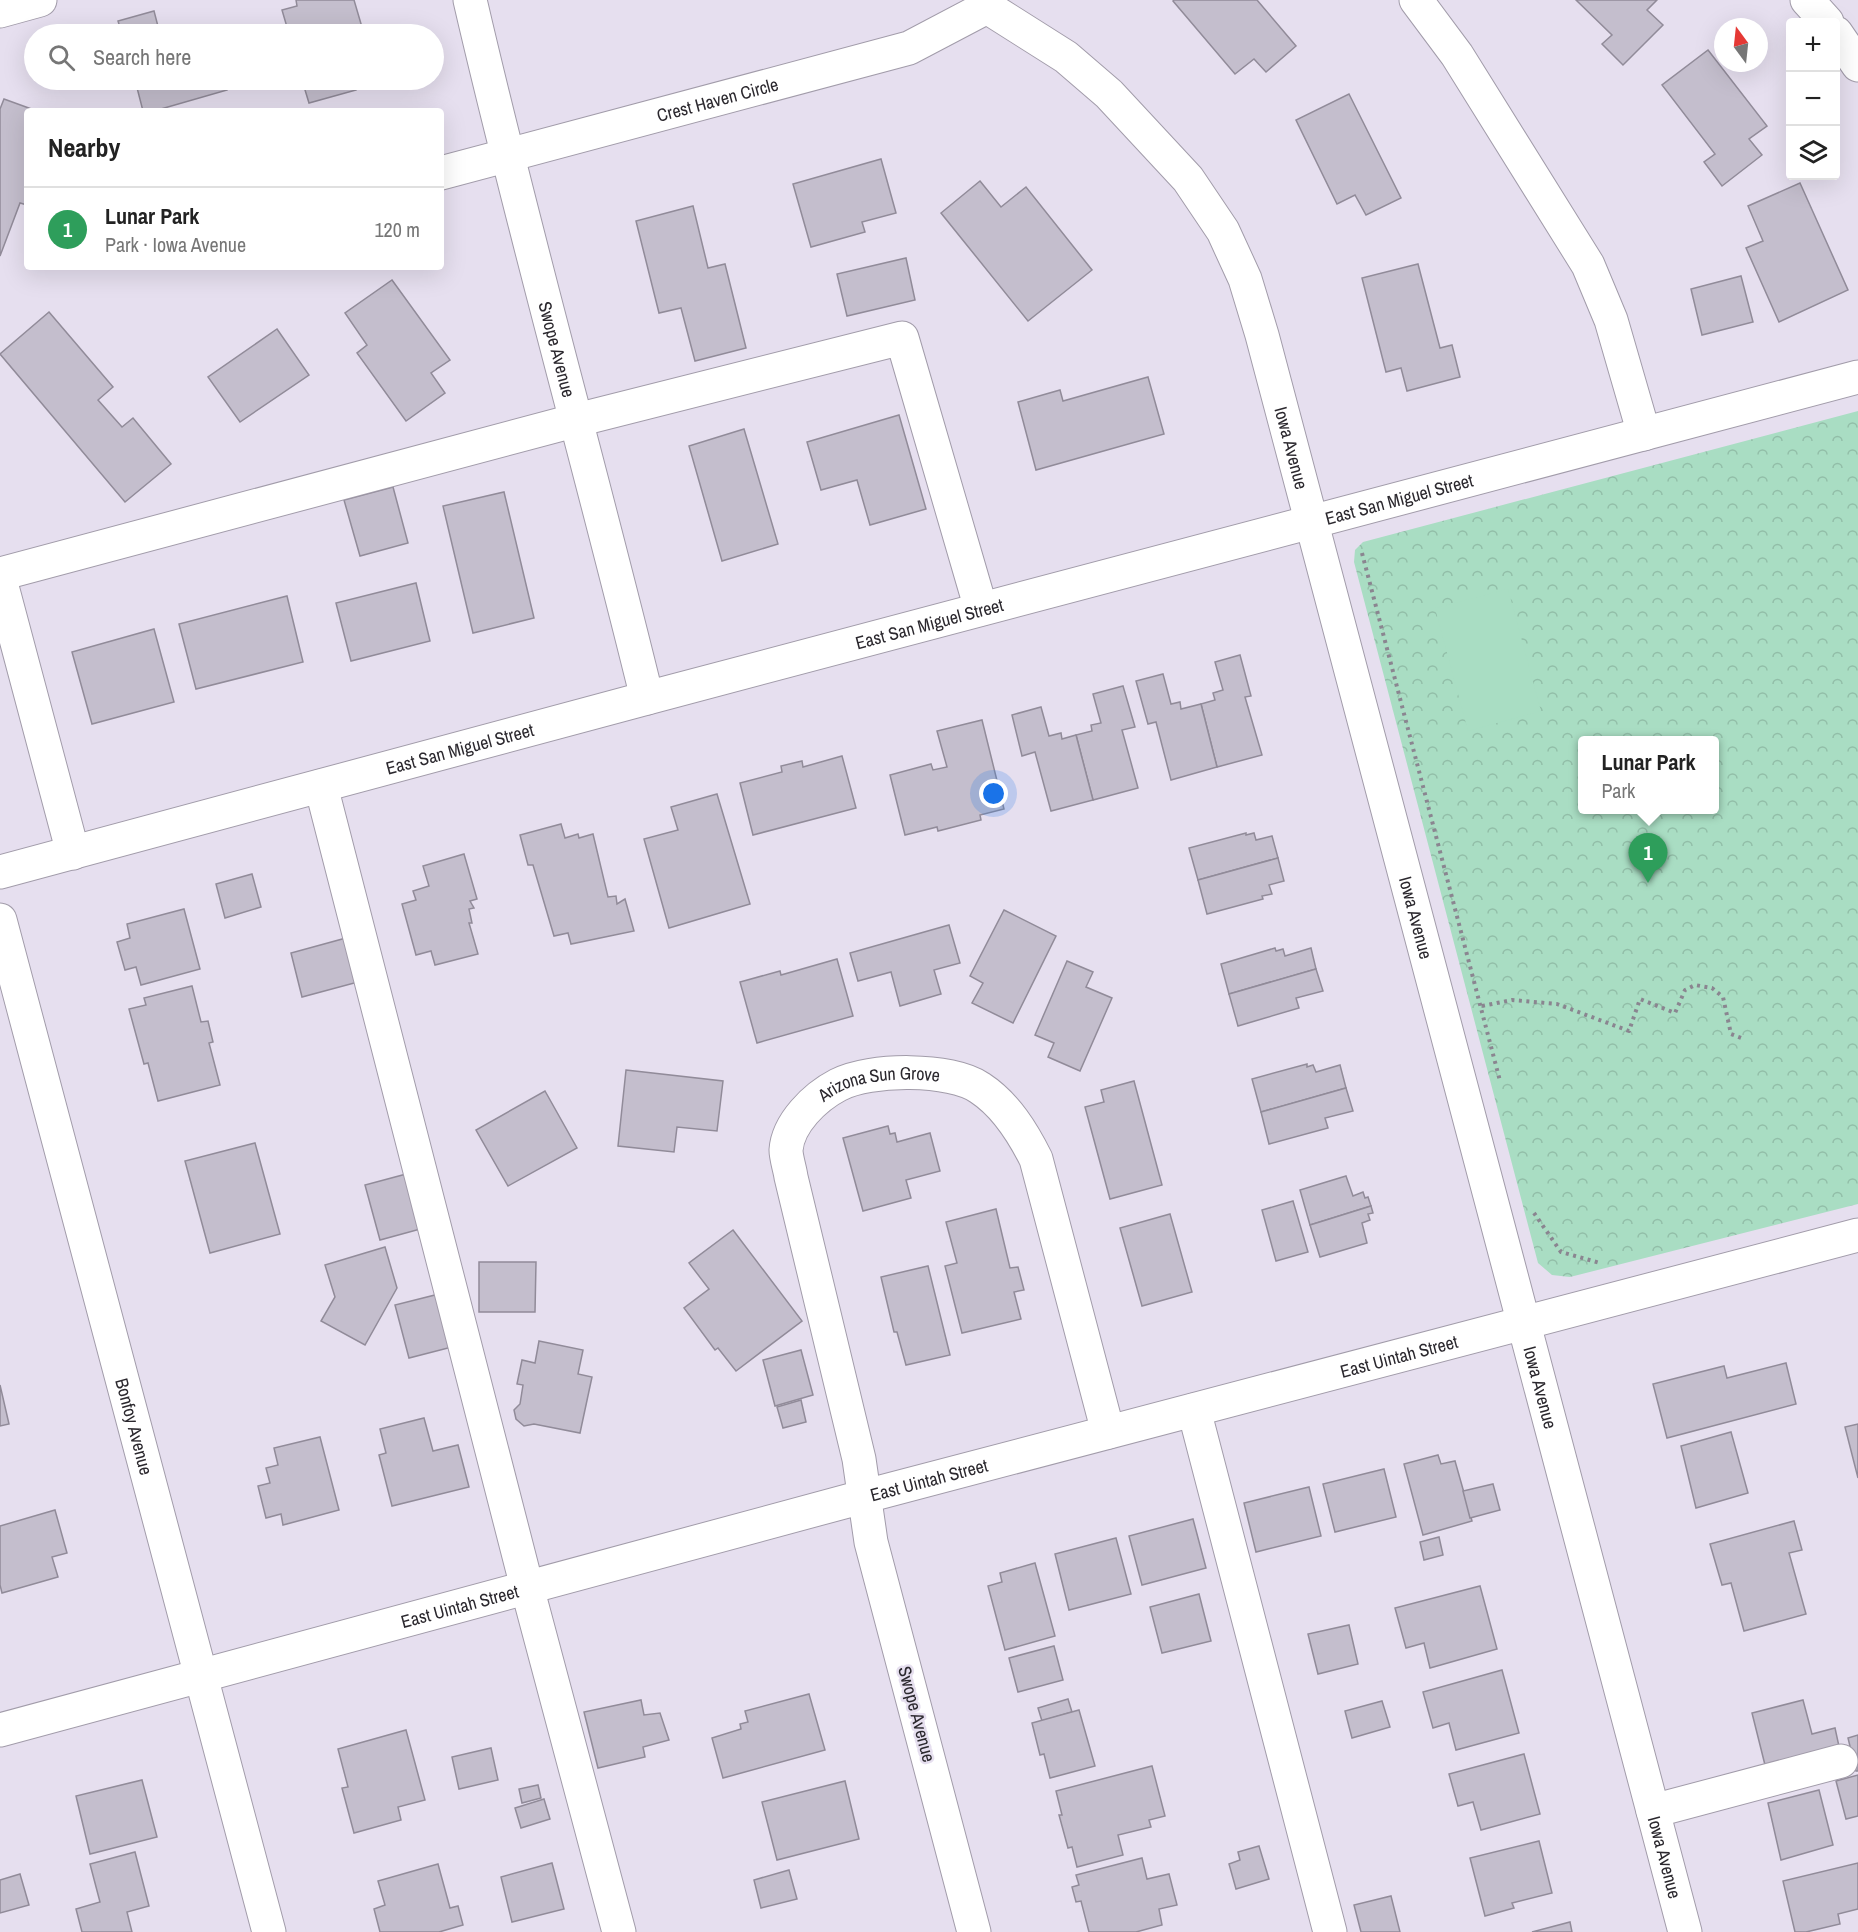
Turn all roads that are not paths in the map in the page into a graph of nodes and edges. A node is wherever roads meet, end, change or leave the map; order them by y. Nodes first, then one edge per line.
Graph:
1 (40, 0) edge
2 (470, 0) edge
3 (1416, 0) edge
4 (1807, 0) edge
5 (987, 3) edge
6 (0, 10) edge
7 (1823, 18) edge
8 (1840, 39) edge
9 (1858, 65) edge
10 (506, 156) junction
11 (444, 172) edge
12 (1858, 377) edge
13 (577, 420) junction
14 (1644, 434) junction
15 (1310, 522) junction
16 (0, 574) edge
17 (0, 579) edge
18 (981, 609) junction
19 (647, 698) junction
20 (321, 786) junction
21 (73, 853) junction
22 (0, 872) edge
23 (0, 920) edge
24 (1858, 1235) edge
25 (1524, 1323) junction
26 (1194, 1410) junction
27 (1108, 1432) junction
28 (866, 1496) junction
29 (527, 1587) junction
30 (200, 1675) junction
31 (0, 1730) edge
32 (1841, 1761) dead end
33 (1653, 1811) junction
34 (269, 1932) edge
35 (619, 1932) edge
36 (974, 1932) edge
37 (1330, 1932) edge
38 (1685, 1932) edge

1 - 6 street
2 - 10 street, Swope Avenue
3 - 14 street
4 - 7 street
5 - 10 street, Crest Haven Circle
5 - 15 street, Iowa Avenue
8 - 9 street
10 - 11 street, Crest Haven Circle
10 - 13 street, Swope Avenue
12 - 14 street, East San Miguel Street
13 - 16 street
13 - 18 street
13 - 19 street, Swope Avenue
14 - 15 street, East San Miguel Street
15 - 18 street, East San Miguel Street
15 - 25 street, Iowa Avenue
17 - 21 street
18 - 19 street, East San Miguel Street
19 - 20 street, East San Miguel Street
20 - 21 street, East San Miguel Street
20 - 29 street
21 - 22 street, East San Miguel Street
23 - 30 street, Bonfoy Avenue
24 - 25 street, East Uintah Street
25 - 26 street, East Uintah Street
25 - 33 street, Iowa Avenue
26 - 27 street, East Uintah Street
26 - 37 street
27 - 28 street, East Uintah Street
27 - 28 street, Arizona Sun Grove
28 - 29 street, East Uintah Street
28 - 36 street, Swope Avenue
29 - 30 street, East Uintah Street
29 - 35 street
30 - 31 street, East Uintah Street
30 - 34 street, Bonfoy Avenue
32 - 33 street
33 - 38 street, Iowa Avenue

